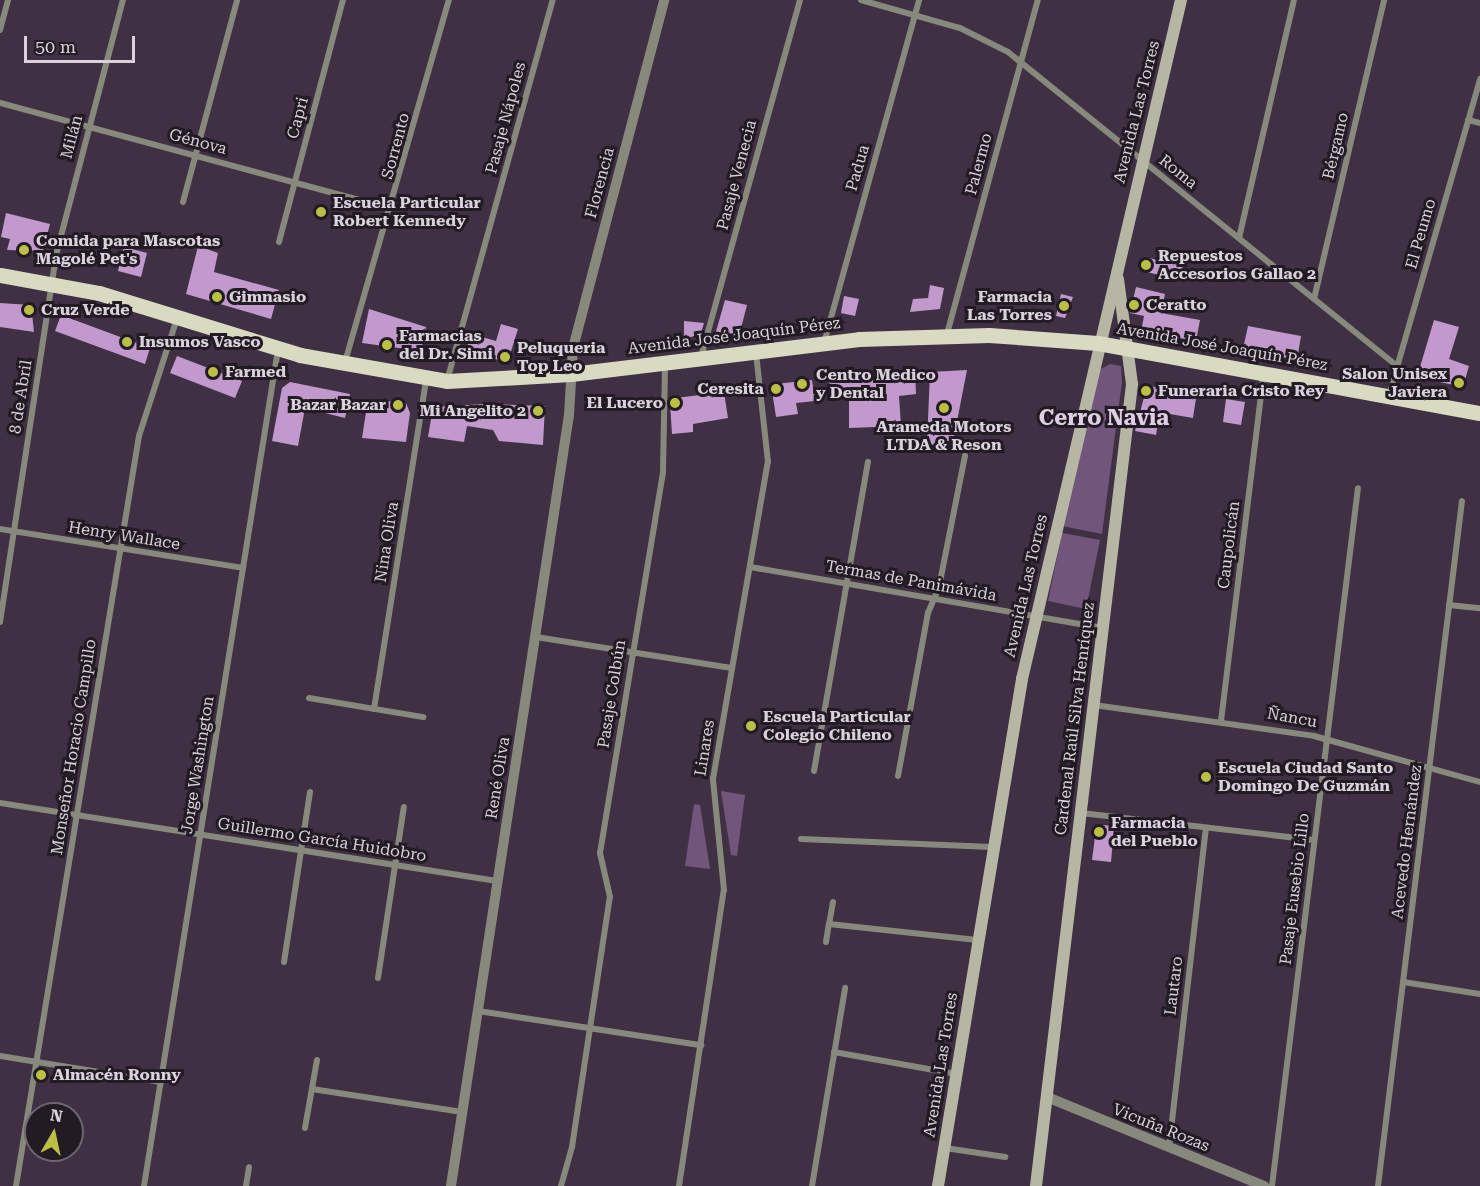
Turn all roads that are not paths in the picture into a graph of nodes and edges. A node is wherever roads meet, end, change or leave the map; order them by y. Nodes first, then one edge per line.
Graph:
1 (8, 0) edge
2 (123, 0) edge
3 (237, 0) edge
4 (343, 0) edge
5 (449, 0) edge
6 (553, 0) edge
7 (664, 0) edge
8 (800, 0) edge
9 (861, 0) edge
10 (919, 0) edge
11 (1038, 0) edge
12 (1181, 0) edge
13 (1294, 0) edge
14 (1384, 0) edge
15 (915, 15) junction
16 (0, 30) edge
17 (1021, 61) junction
18 (1480, 79) edge
19 (0, 103) edge
20 (1468, 120) junction
21 (1480, 123) edge
22 (88, 126) junction
23 (195, 156) junction
24 (1142, 161) junction
25 (294, 182) junction
26 (183, 202) dead end
27 (389, 208) junction
28 (1239, 238) junction
29 (279, 242) dead end
30 (1119, 257) junction
31 (0, 275) edge
32 (52, 282) junction
33 (1314, 299) junction
34 (177, 316) junction
35 (947, 335) junction
36 (824, 343) junction
37 (1098, 343) junction
38 (1128, 348) junction
39 (278, 349) junction
40 (756, 351) junction
41 (700, 358) junction
42 (664, 362) junction
43 (344, 365) junction
44 (1397, 366) junction
45 (1264, 373) junction
46 (571, 374) junction
47 (426, 379) junction
48 (447, 381) junction
49 (1389, 396) junction
50 (1480, 412) edge
51 (965, 456) dead end
52 (868, 462) dead end
53 (1358, 488) dead end
54 (1462, 501) dead end
55 (0, 529) edge
56 (14, 532) junction
57 (120, 549) junction
58 (750, 567) junction
59 (243, 568) junction
60 (846, 584) junction
61 (934, 599) junction
62 (1449, 605) junction
63 (1480, 609) edge
64 (1035, 616) junction
65 (0, 622) edge
66 (1103, 628) junction
67 (536, 637) junction
68 (633, 652) junction
69 (732, 669) junction
70 (309, 698) dead end
71 (1094, 705) junction
72 (374, 709) junction
73 (423, 717) dead end
74 (1221, 721) junction
75 (1327, 739) junction
76 (1430, 767) junction
77 (814, 771) dead end
78 (898, 776) dead end
79 (1480, 782) edge
80 (310, 792) dead end
81 (0, 803) edge
82 (404, 807) dead end
83 (1081, 813) junction
84 (76, 815) junction
85 (1206, 828) junction
86 (201, 835) junction
87 (801, 839) dead end
88 (1314, 840) junction
89 (992, 848) junction
90 (301, 850) junction
91 (396, 865) junction
92 (497, 881) junction
93 (833, 902) dead end
94 (829, 924) junction
95 (977, 940) junction
96 (826, 942) dead end
97 (284, 962) dead end
98 (378, 978) dead end
99 (1403, 982) junction
100 (845, 987) dead end
101 (1480, 994) edge
102 (478, 1011) junction
103 (591, 1028) junction
104 (700, 1045) junction
105 (834, 1052) junction
106 (0, 1056) edge
107 (317, 1060) dead end
108 (35, 1062) junction
109 (956, 1074) junction
110 (161, 1082) junction
111 (312, 1089) junction
112 (1047, 1097) junction
113 (462, 1112) junction
114 (305, 1128) dead end
115 (1169, 1147) junction
116 (945, 1148) junction
117 (1005, 1157) dead end
118 (249, 1167) dead end
119 (15, 1186) edge
120 (144, 1186) edge
121 (246, 1186) edge
122 (452, 1186) edge
123 (561, 1186) edge
124 (679, 1186) edge
125 (812, 1186) edge
126 (938, 1186) edge
127 (1036, 1186) edge
128 (1264, 1186) edge
129 (1272, 1186) edge
130 (1378, 1186) edge

1 - 16 street
2 - 22 street, Milán
3 - 23 street
4 - 25 street, Capri
5 - 27 street, Sorrento
6 - 48 street, Pasaje Nápoles
7 - 46 street, Florencia
8 - 41 street, Pasaje Venecia
9 - 15 street, Roma
10 - 15 street, Padua
11 - 17 street, Palermo
12 - 24 main road, Avenida Las Torres
13 - 28 street
14 - 33 street, Bérgamo
15 - 17 street, Roma
15 - 36 street, Padua
17 - 24 street, Roma
17 - 35 street, Palermo
18 - 20 street, El Peumo
19 - 22 street, Génova
20 - 21 street
20 - 44 street, El Peumo
22 - 23 street, Génova
22 - 32 street, Milán
23 - 25 street, Génova
23 - 26 street
24 - 28 street, Roma
24 - 30 main road, Avenida Las Torres
25 - 27 street, Génova
25 - 29 street, Capri
27 - 43 street, Sorrento
28 - 33 street, Roma
30 - 37 main road, Avenida Las Torres
30 - 38 main road, Cardenal Raúl Silva Henríquez
31 - 32 main road, Avenida José Joaquín Pérez
32 - 34 main road, Avenida José Joaquín Pérez
32 - 56 street, 8 de Abril
33 - 44 street, Roma
34 - 39 main road, Avenida José Joaquín Pérez
34 - 57 street, Monseñor Horacio Campillo
35 - 36 main road, Avenida José Joaquín Pérez
35 - 37 main road, Avenida José Joaquín Pérez
36 - 40 main road, Avenida José Joaquín Pérez
37 - 38 main road, Avenida José Joaquín Pérez
37 - 64 main road, Avenida Las Torres
38 - 45 main road, Avenida José Joaquín Pérez
38 - 66 main road, Cardenal Raúl Silva Henríquez
39 - 43 main road, Avenida José Joaquín Pérez
39 - 59 street, Jorge Washington
40 - 41 main road, Avenida José Joaquín Pérez
40 - 58 street, Linares
41 - 42 main road, Avenida José Joaquín Pérez
42 - 46 main road, Avenida José Joaquín Pérez
42 - 68 street, Pasaje Colbún
43 - 47 main road, Avenida José Joaquín Pérez
44 - 49 street, El Peumo
45 - 49 main road, Avenida José Joaquín Pérez
45 - 74 street, Caupolicán
46 - 48 main road, Avenida José Joaquín Pérez
46 - 67 street, René Oliva
47 - 48 main road, Avenida José Joaquín Pérez
47 - 72 street, Nina Oliva
49 - 50 main road, Avenida José Joaquín Pérez
51 - 61 street
52 - 60 street
53 - 75 street, Pasaje Eusebio Lillo
54 - 62 street, Acevedo Hernández
55 - 56 street, Henry Wallace
56 - 57 street, Henry Wallace
56 - 65 street, 8 de Abril
57 - 59 street, Henry Wallace
57 - 84 street, Monseñor Horacio Campillo
58 - 60 street, Termas de Panimávida
58 - 69 street, Linares
59 - 86 street, Jorge Washington
60 - 61 street, Termas de Panimávida
60 - 77 street
61 - 64 street, Termas de Panimávida
61 - 78 street
62 - 63 street
62 - 76 street, Acevedo Hernández
64 - 66 street, Termas de Panimávida
64 - 89 main road, Avenida Las Torres
66 - 71 main road, Cardenal Raúl Silva Henríquez
67 - 68 street
67 - 92 street, René Oliva
68 - 69 street
68 - 103 street, Pasaje Colbún
69 - 104 street, Linares
70 - 72 street
71 - 74 street, Ñancu
71 - 83 main road, Cardenal Raúl Silva Henríquez
72 - 73 street
74 - 75 street, Ñancu
75 - 76 street, Ñancu
75 - 88 street, Pasaje Eusebio Lillo
76 - 79 street, Ñancu
76 - 99 street, Acevedo Hernández
80 - 90 street
81 - 84 street, Guillermo García Huidobro
82 - 91 street
83 - 85 street
83 - 112 main road, Cardenal Raúl Silva Henríquez
84 - 86 street, Guillermo García Huidobro
84 - 108 street, Monseñor Horacio Campillo
85 - 88 street
85 - 115 street, Lautaro
86 - 90 street, Guillermo García Huidobro
86 - 110 street, Jorge Washington
87 - 89 street
88 - 129 street, Pasaje Eusebio Lillo
89 - 95 main road, Avenida Las Torres
90 - 91 street, Guillermo García Huidobro
90 - 97 street
91 - 92 street, Guillermo García Huidobro
91 - 98 street
92 - 102 street, René Oliva
93 - 94 street
94 - 95 street
94 - 96 street
95 - 109 main road, Avenida Las Torres
99 - 101 street
99 - 130 street, Acevedo Hernández
100 - 105 street
102 - 103 street
102 - 113 street, René Oliva
103 - 104 street
103 - 123 street, Pasaje Colbún
104 - 124 street, Linares
105 - 109 street
105 - 125 street
106 - 108 street
107 - 111 street
108 - 110 street
108 - 119 street, Monseñor Horacio Campillo
109 - 116 main road, Avenida Las Torres
110 - 120 street, Jorge Washington
111 - 113 street
111 - 114 street
112 - 115 street, Vicuña Rozas
112 - 127 main road, Cardenal Raúl Silva Henríquez
113 - 122 street, René Oliva
115 - 128 street, Vicuña Rozas
116 - 117 street
116 - 126 main road, Avenida Las Torres
118 - 121 street

